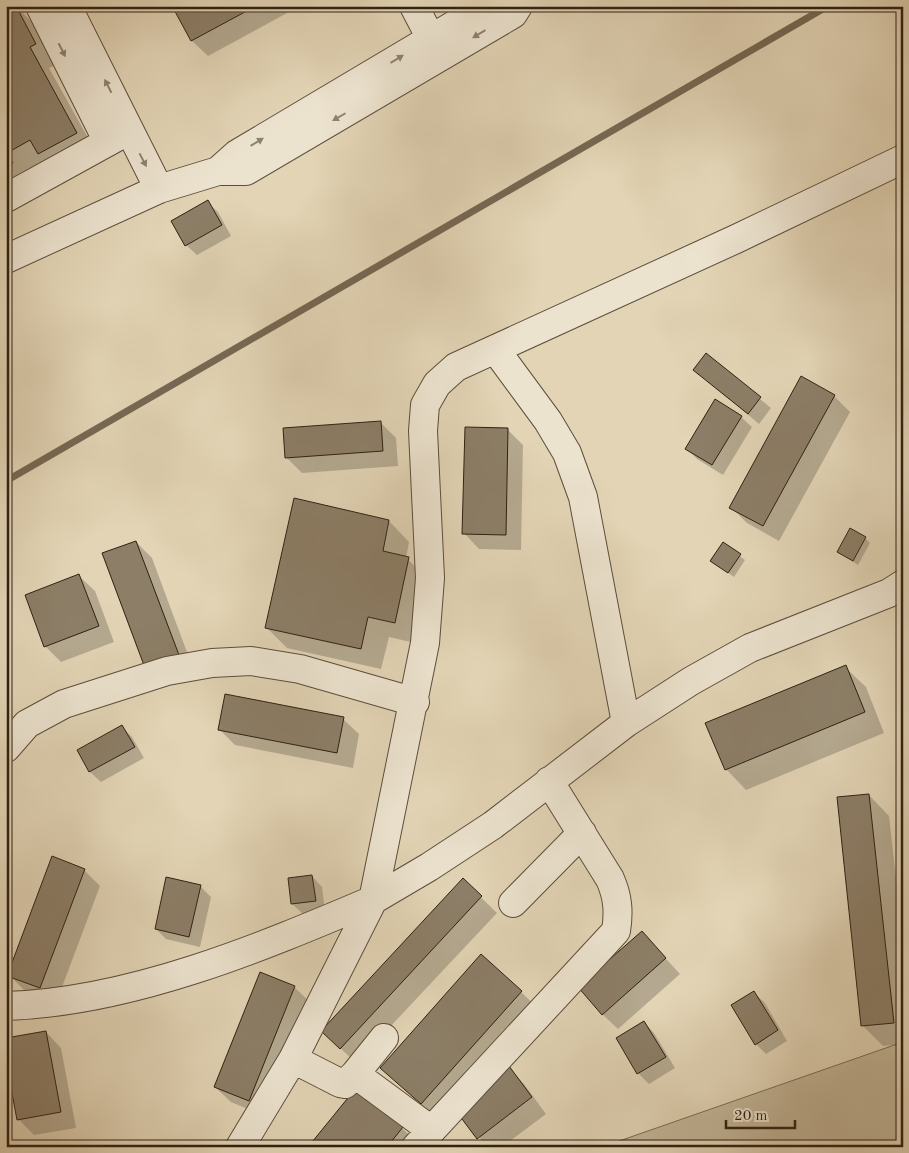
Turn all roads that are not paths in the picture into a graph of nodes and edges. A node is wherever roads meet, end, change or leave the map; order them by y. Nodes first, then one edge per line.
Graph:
1 (40, 6) edge
2 (67, 6) edge
3 (414, 6) edge
4 (486, 6) edge
5 (518, 6) edge
6 (436, 48) junction
7 (119, 136) junction
8 (903, 159) edge
9 (159, 189) junction
10 (6, 198) edge
11 (6, 259) edge
12 (495, 349) junction
13 (903, 584) edge
14 (415, 702) junction
15 (626, 723) junction
16 (6, 748) edge
17 (550, 782) junction
18 (582, 833) junction
19 (373, 900) junction
20 (513, 903) dead end
21 (6, 1006) edge
22 (384, 1038) dead end
23 (293, 1059) junction
24 (355, 1074) junction
25 (423, 1138) edge
26 (240, 1147) edge

1 -> 7 street
7 -> 2 street
3 - 6 street
4 - 6 street
5 -> 6 street
6 - 9 street
7 -> 9 street
7 - 10 street
8 - 12 street
9 - 11 street
12 - 14 street
12 - 15 street
13 - 15 street
14 - 16 street
14 - 19 street
15 - 17 street
17 - 18 street
17 - 19 street
18 - 20 street
18 - 25 street
19 - 21 street
19 - 23 street
22 - 24 street
23 - 24 street
23 - 26 street
24 - 25 street

